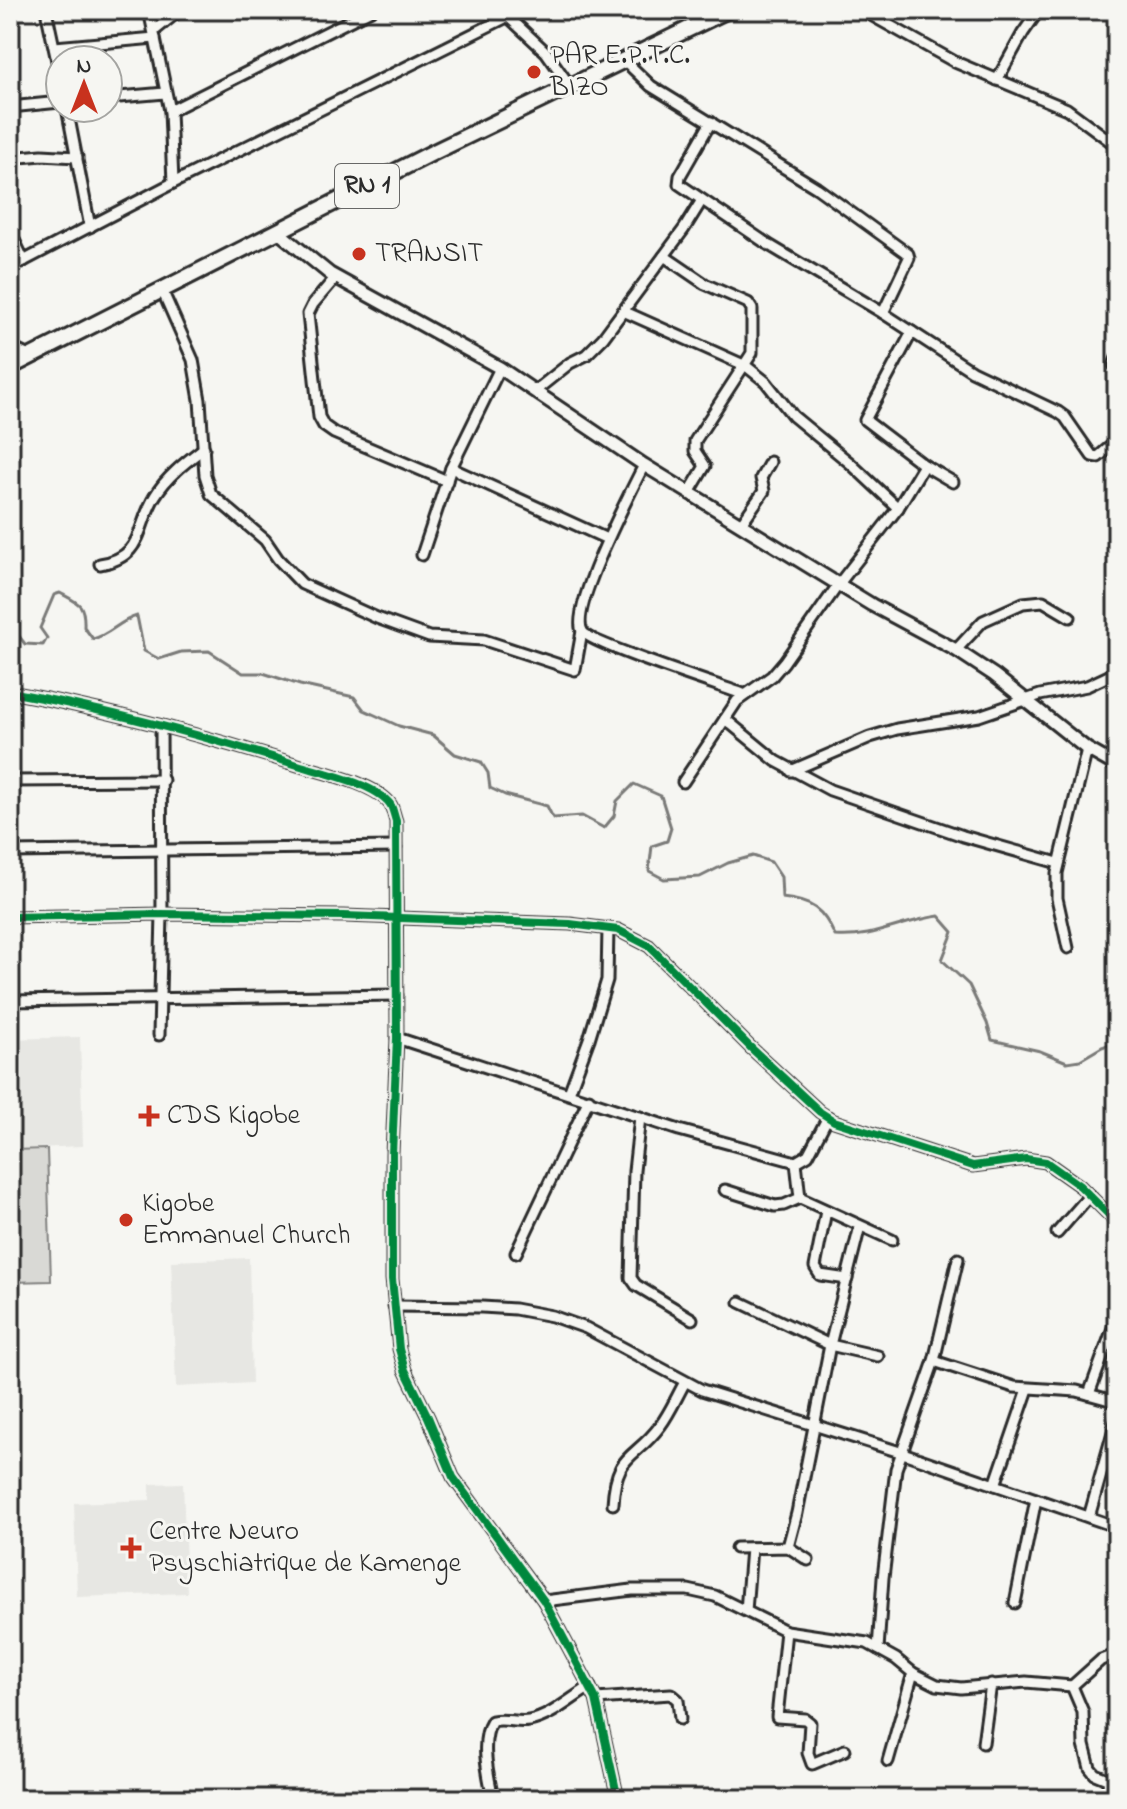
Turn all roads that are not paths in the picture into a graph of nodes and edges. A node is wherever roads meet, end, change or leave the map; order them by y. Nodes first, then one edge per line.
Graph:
1 (46, 10) edge
2 (149, 10) edge
3 (180, 10) edge
4 (371, 10) edge
5 (521, 10) edge
6 (728, 10) edge
7 (862, 10) edge
8 (1039, 10) edge
9 (505, 13) edge
10 (154, 35) junction
11 (54, 44) edge
12 (80, 44) edge
13 (624, 60) junction
14 (997, 80) junction
15 (570, 86) junction
16 (165, 93) junction
17 (124, 97) edge
18 (44, 104) edge
19 (10, 107) edge
20 (170, 111) junction
21 (711, 122) junction
22 (70, 124) edge
23 (1117, 146) edge
24 (77, 157) junction
25 (10, 158) edge
26 (173, 183) junction
27 (702, 200) junction
28 (90, 227) junction
29 (277, 231) junction
30 (11, 236) edge
31 (664, 256) junction
32 (24, 261) junction
33 (10, 268) edge
34 (336, 277) junction
35 (162, 290) junction
36 (623, 311) junction
37 (883, 313) junction
38 (912, 332) junction
39 (10, 347) edge
40 (31, 357) junction
41 (746, 366) junction
42 (10, 367) edge
43 (500, 368) junction
44 (535, 391) junction
45 (1117, 441) edge
46 (204, 448) junction
47 (770, 462) dead end
48 (644, 465) junction
49 (924, 465) junction
50 (451, 468) junction
51 (447, 481) junction
52 (953, 482) dead end
53 (689, 493) junction
54 (898, 508) junction
55 (741, 524) junction
56 (607, 539) junction
57 (422, 555) dead end
58 (100, 564) dead end
59 (838, 585) junction
60 (1070, 617) dead end
61 (582, 631) junction
62 (956, 650) junction
63 (1117, 672) edge
64 (10, 692) edge
65 (743, 694) junction
66 (1026, 700) junction
67 (725, 719) junction
68 (161, 726) junction
69 (1087, 749) junction
70 (1117, 766) edge
71 (791, 771) junction
72 (163, 780) junction
73 (10, 781) edge
74 (683, 782) dead end
75 (396, 847) junction
76 (163, 849) junction
77 (10, 852) edge
78 (1058, 863) junction
79 (162, 914) junction
80 (10, 917) edge
81 (396, 919) junction
82 (608, 928) junction
83 (1068, 948) dead end
84 (397, 995) junction
85 (160, 1000) junction
86 (10, 1001) edge
87 (159, 1035) dead end
88 (397, 1038) junction
89 (569, 1093) junction
90 (589, 1099) junction
91 (640, 1117) junction
92 (828, 1117) junction
93 (796, 1162) junction
94 (725, 1190) dead end
95 (1090, 1195) junction
96 (800, 1198) junction
97 (826, 1211) junction
98 (1117, 1223) edge
99 (860, 1226) junction
100 (1057, 1233) dead end
101 (892, 1240) dead end
102 (516, 1253) dead end
103 (958, 1259) dead end
104 (847, 1279) junction
105 (740, 1302) dead end
106 (394, 1306) junction
107 (1117, 1317) edge
108 (692, 1319) dead end
109 (830, 1345) junction
110 (878, 1356) dead end
111 (934, 1361) junction
112 (685, 1382) junction
113 (1028, 1389) junction
114 (1089, 1394) junction
115 (1117, 1402) edge
116 (1117, 1418) edge
117 (813, 1426) junction
118 (900, 1452) junction
119 (995, 1485) junction
120 (1036, 1499) junction
121 (613, 1504) dead end
122 (1089, 1517) junction
123 (1117, 1527) edge
124 (788, 1547) junction
125 (736, 1548) dead end
126 (751, 1548) junction
127 (808, 1560) dead end
128 (544, 1601) junction
129 (1015, 1603) dead end
130 (746, 1611) junction
131 (786, 1631) junction
132 (878, 1649) junction
133 (1117, 1654) edge
134 (913, 1673) junction
135 (991, 1684) junction
136 (1072, 1686) junction
137 (590, 1687) junction
138 (596, 1699) junction
139 (680, 1719) dead end
140 (983, 1743) dead end
141 (845, 1750) dead end
142 (888, 1761) dead end
143 (1113, 1781) edge
144 (493, 1799) edge
145 (618, 1799) edge
146 (1106, 1799) edge

1 - 11 street
2 - 10 street
3 - 10 street
4 - 20 street
5 - 9 street
6 - 13 highway, RN 1
7 - 14 street
8 - 14 street
9 - 15 street
9 - 26 street
10 - 12 street
10 - 16 street
13 - 15 highway, RN 1
13 - 21 street
14 - 23 street
15 - 29 highway, RN 1
16 - 17 street
16 - 20 street
18 - 19 street
20 - 26 street
21 - 27 street
21 - 37 street
22 - 24 street
24 - 25 street
24 - 28 street
26 - 28 street
27 - 31 street
27 - 37 street
28 - 32 street
29 - 34 street
29 - 35 highway, RN 1
30 - 32 street
31 - 36 street
31 - 41 street
32 - 33 street
34 - 43 street
34 - 51 street
35 - 40 highway, RN 1
35 - 46 street
36 - 41 street
36 - 44 street
37 - 38 street
38 - 45 street
38 - 49 street
39 - 40 street
40 - 42 highway, RN 1
41 - 53 street
41 - 54 street
43 - 44 street
43 - 50 street
44 - 48 street
46 - 58 street
46 - 61 street
47 - 55 street
48 - 53 street
48 - 56 street
49 - 52 street
49 - 54 street
50 - 51 street
50 - 56 street
51 - 57 street
53 - 55 street
54 - 59 street
55 - 59 street
56 - 61 street
59 - 62 street
59 - 65 street
60 - 62 street
61 - 65 street
62 - 66 street
63 - 66 street
64 - 68 street
65 - 67 street
66 - 69 street
66 - 71 street
67 - 71 street
67 - 74 street
68 - 72 street
68 - 75 street
69 - 70 street
69 - 78 street
71 - 78 street
72 - 73 street
72 - 76 street
75 - 76 street
75 - 81 street
76 - 77 street
76 - 79 street
78 - 83 street
79 - 80 street
79 - 81 street
79 - 85 street
81 - 82 street
81 - 84 street
82 - 89 street
82 - 92 street
84 - 85 street
84 - 88 street
85 - 86 street
85 - 87 street
88 - 89 street
88 - 106 street
89 - 90 street
90 - 91 street
90 - 102 street
91 - 93 street
91 - 108 street
92 - 93 street
92 - 95 street
93 - 96 street
94 - 96 street
95 - 98 street
95 - 100 street
96 - 97 street
97 - 99 street
97 - 104 street
99 - 101 street
99 - 104 street
103 - 111 street
104 - 109 street
105 - 109 street
106 - 112 street
106 - 128 street
107 - 114 street
109 - 110 street
109 - 117 street
111 - 113 street
111 - 118 street
112 - 117 street
112 - 121 street
113 - 114 street
113 - 119 street
114 - 115 street
116 - 122 street
117 - 118 street
117 - 124 street
118 - 119 street
118 - 132 street
119 - 120 street
120 - 122 street
120 - 129 street
122 - 123 street
124 - 126 street
124 - 127 street
125 - 126 street
126 - 130 street
128 - 130 street
128 - 137 street
130 - 131 street
131 - 132 street
131 - 141 street
132 - 134 street
133 - 136 street
134 - 135 street
134 - 142 street
135 - 136 street
135 - 140 street
136 - 143 street
137 - 138 street
137 - 144 street
138 - 139 street
138 - 145 street
143 - 146 street

